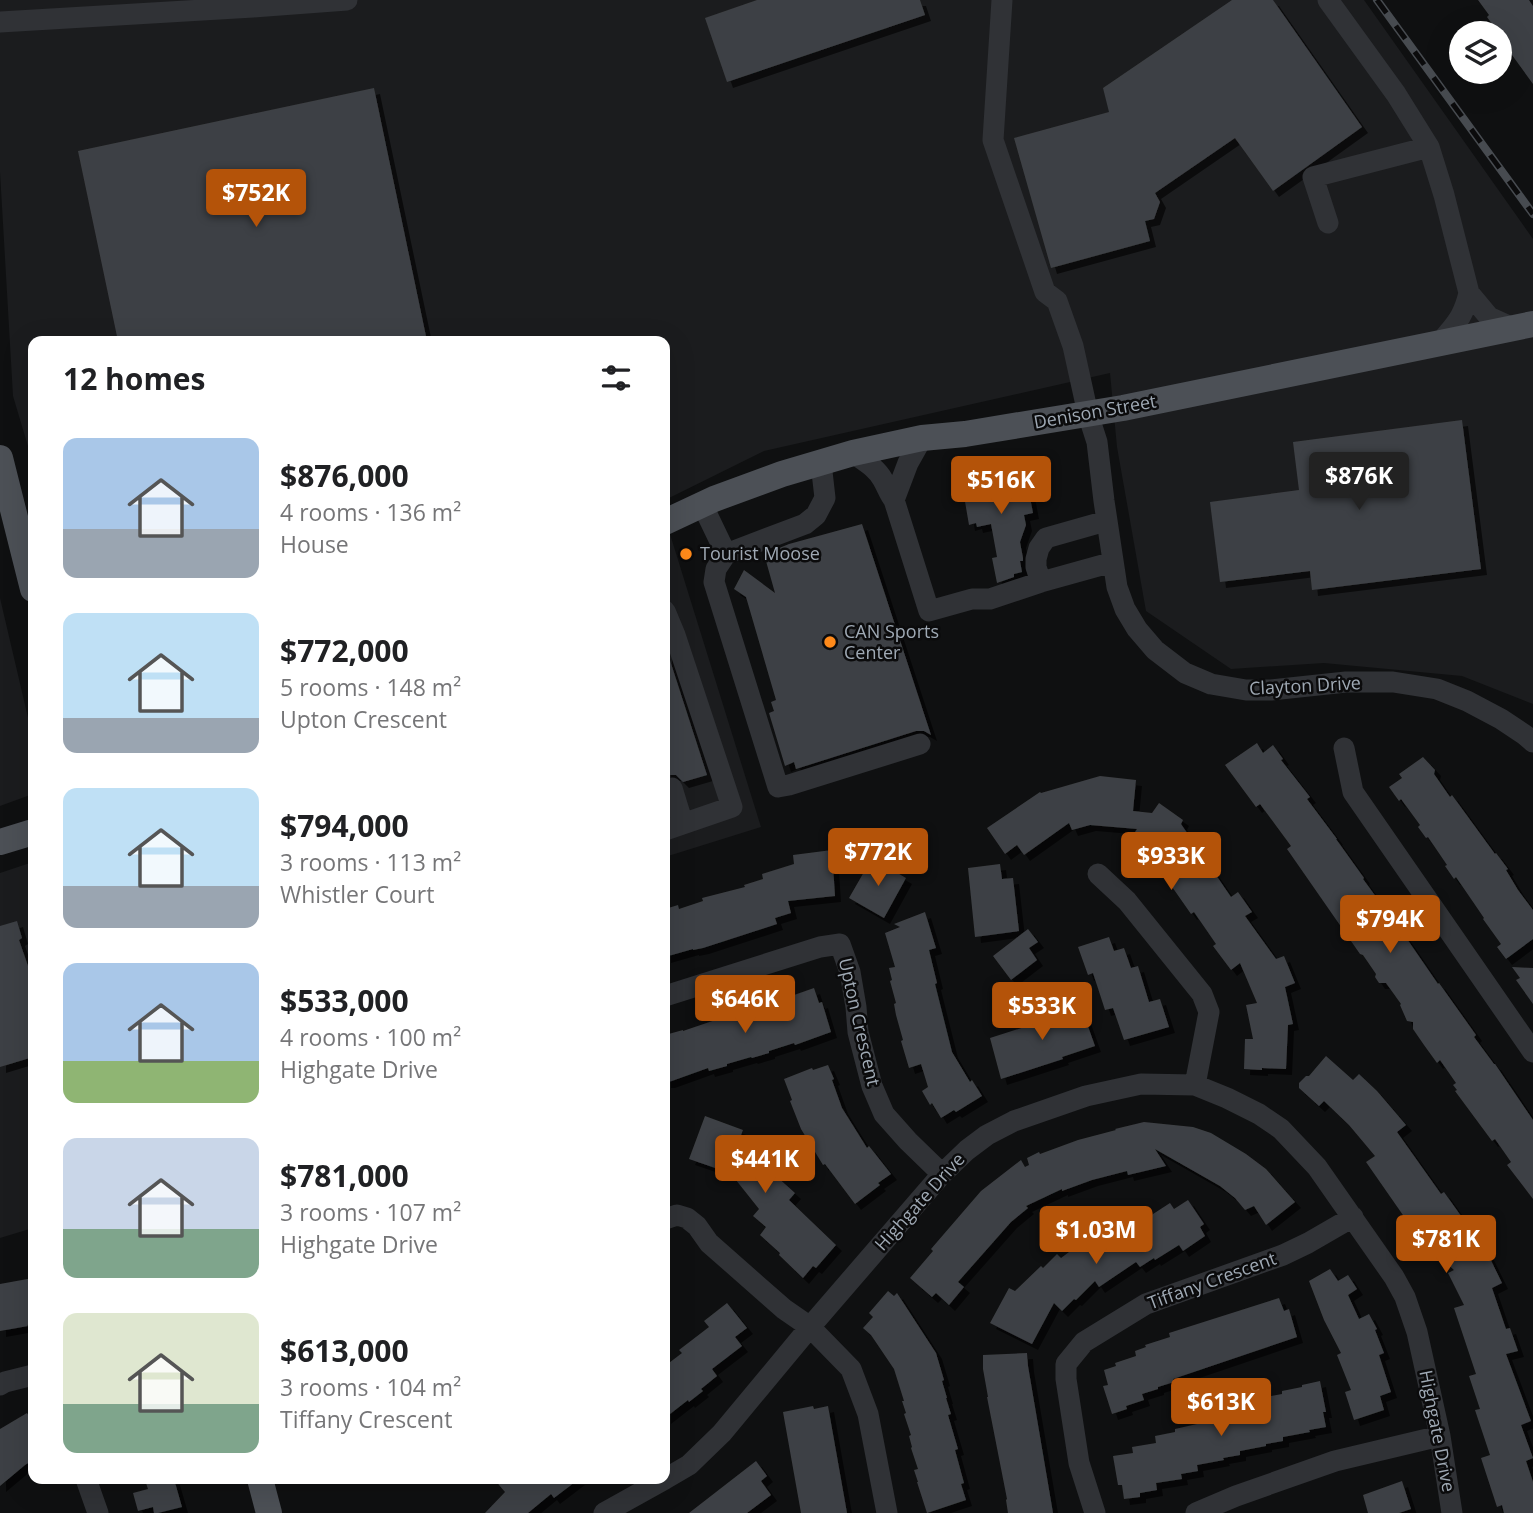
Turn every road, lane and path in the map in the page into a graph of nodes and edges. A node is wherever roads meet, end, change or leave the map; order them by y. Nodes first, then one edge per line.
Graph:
1 (346, 0) edge
2 (1002, 0) edge
3 (1328, 0) edge
4 (293, 2) edge
5 (167, 6) edge
6 (0, 22) edge
7 (1429, 147) junction
8 (1328, 223) dead end
9 (1469, 293) junction
10 (1523, 326) edge
11 (1441, 342) junction
12 (1088, 414) junction
13 (922, 438) junction
14 (853, 453) junction
15 (0, 458) edge
16 (821, 463) junction
17 (894, 500) junction
18 (702, 504) junction
19 (670, 520) edge
20 (1106, 521) junction
21 (726, 554) junction
22 (1113, 562) junction
23 (28, 569) edge
24 (1041, 582) junction
25 (670, 623) edge
26 (1533, 742) edge
27 (919, 744) dead end
28 (1344, 748) dead end
29 (672, 788) dead end
30 (674, 827) edge
31 (28, 834) edge
32 (0, 842) edge
33 (1098, 874) dead end
34 (670, 994) edge
35 (1533, 1052) edge
36 (1195, 1085) junction
37 (942, 1174) junction
38 (670, 1217) edge
39 (1353, 1217) junction
40 (810, 1327) junction
41 (28, 1376) edge
42 (0, 1385) edge
43 (1440, 1436) junction
44 (670, 1476) edge
45 (88, 1484) edge
46 (261, 1484) edge
47 (656, 1484) edge
48 (97, 1513) edge
49 (269, 1513) edge
50 (604, 1513) edge
51 (887, 1513) edge
52 (1095, 1513) edge
53 (1196, 1513) edge
54 (1452, 1513) edge

1 - 4 street
2 - 12 street, Clayton Drive
3 - 7 street
4 - 5 street
5 - 6 street
7 - 8 street
7 - 9 street
9 - 10 street
9 - 11 street
10 - 11 main road, Denison Street
11 - 12 main road, Denison Street
12 - 13 main road, Denison Street
12 - 20 street, Clayton Drive
13 - 14 main road, Denison Street
13 - 17 street
14 - 16 main road, Denison Street
14 - 17 street
15 - 23 main road
16 - 18 main road, Denison Street
16 - 21 street
17 - 24 street
18 - 19 main road, Denison Street
18 - 21 street
20 - 22 street, Clayton Drive
20 - 24 street
21 - 27 street
22 - 24 street
22 - 26 street, Clayton Drive
25 - 30 street
28 - 35 street
29 - 30 street
31 - 32 main road
33 - 36 street
34 - 37 street, Upton Crescent
36 - 37 street, Highgate Drive
36 - 39 street, Highgate Drive
37 - 40 street, Highgate Drive
38 - 40 street
39 - 43 street, Highgate Drive
39 - 52 street, Tiffany Crescent
40 - 44 street, Highgate Drive
40 - 51 street
41 - 42 street
43 - 53 street
43 - 54 street, Highgate Drive
45 - 48 street
46 - 49 main road
47 - 50 street, Highgate Drive

